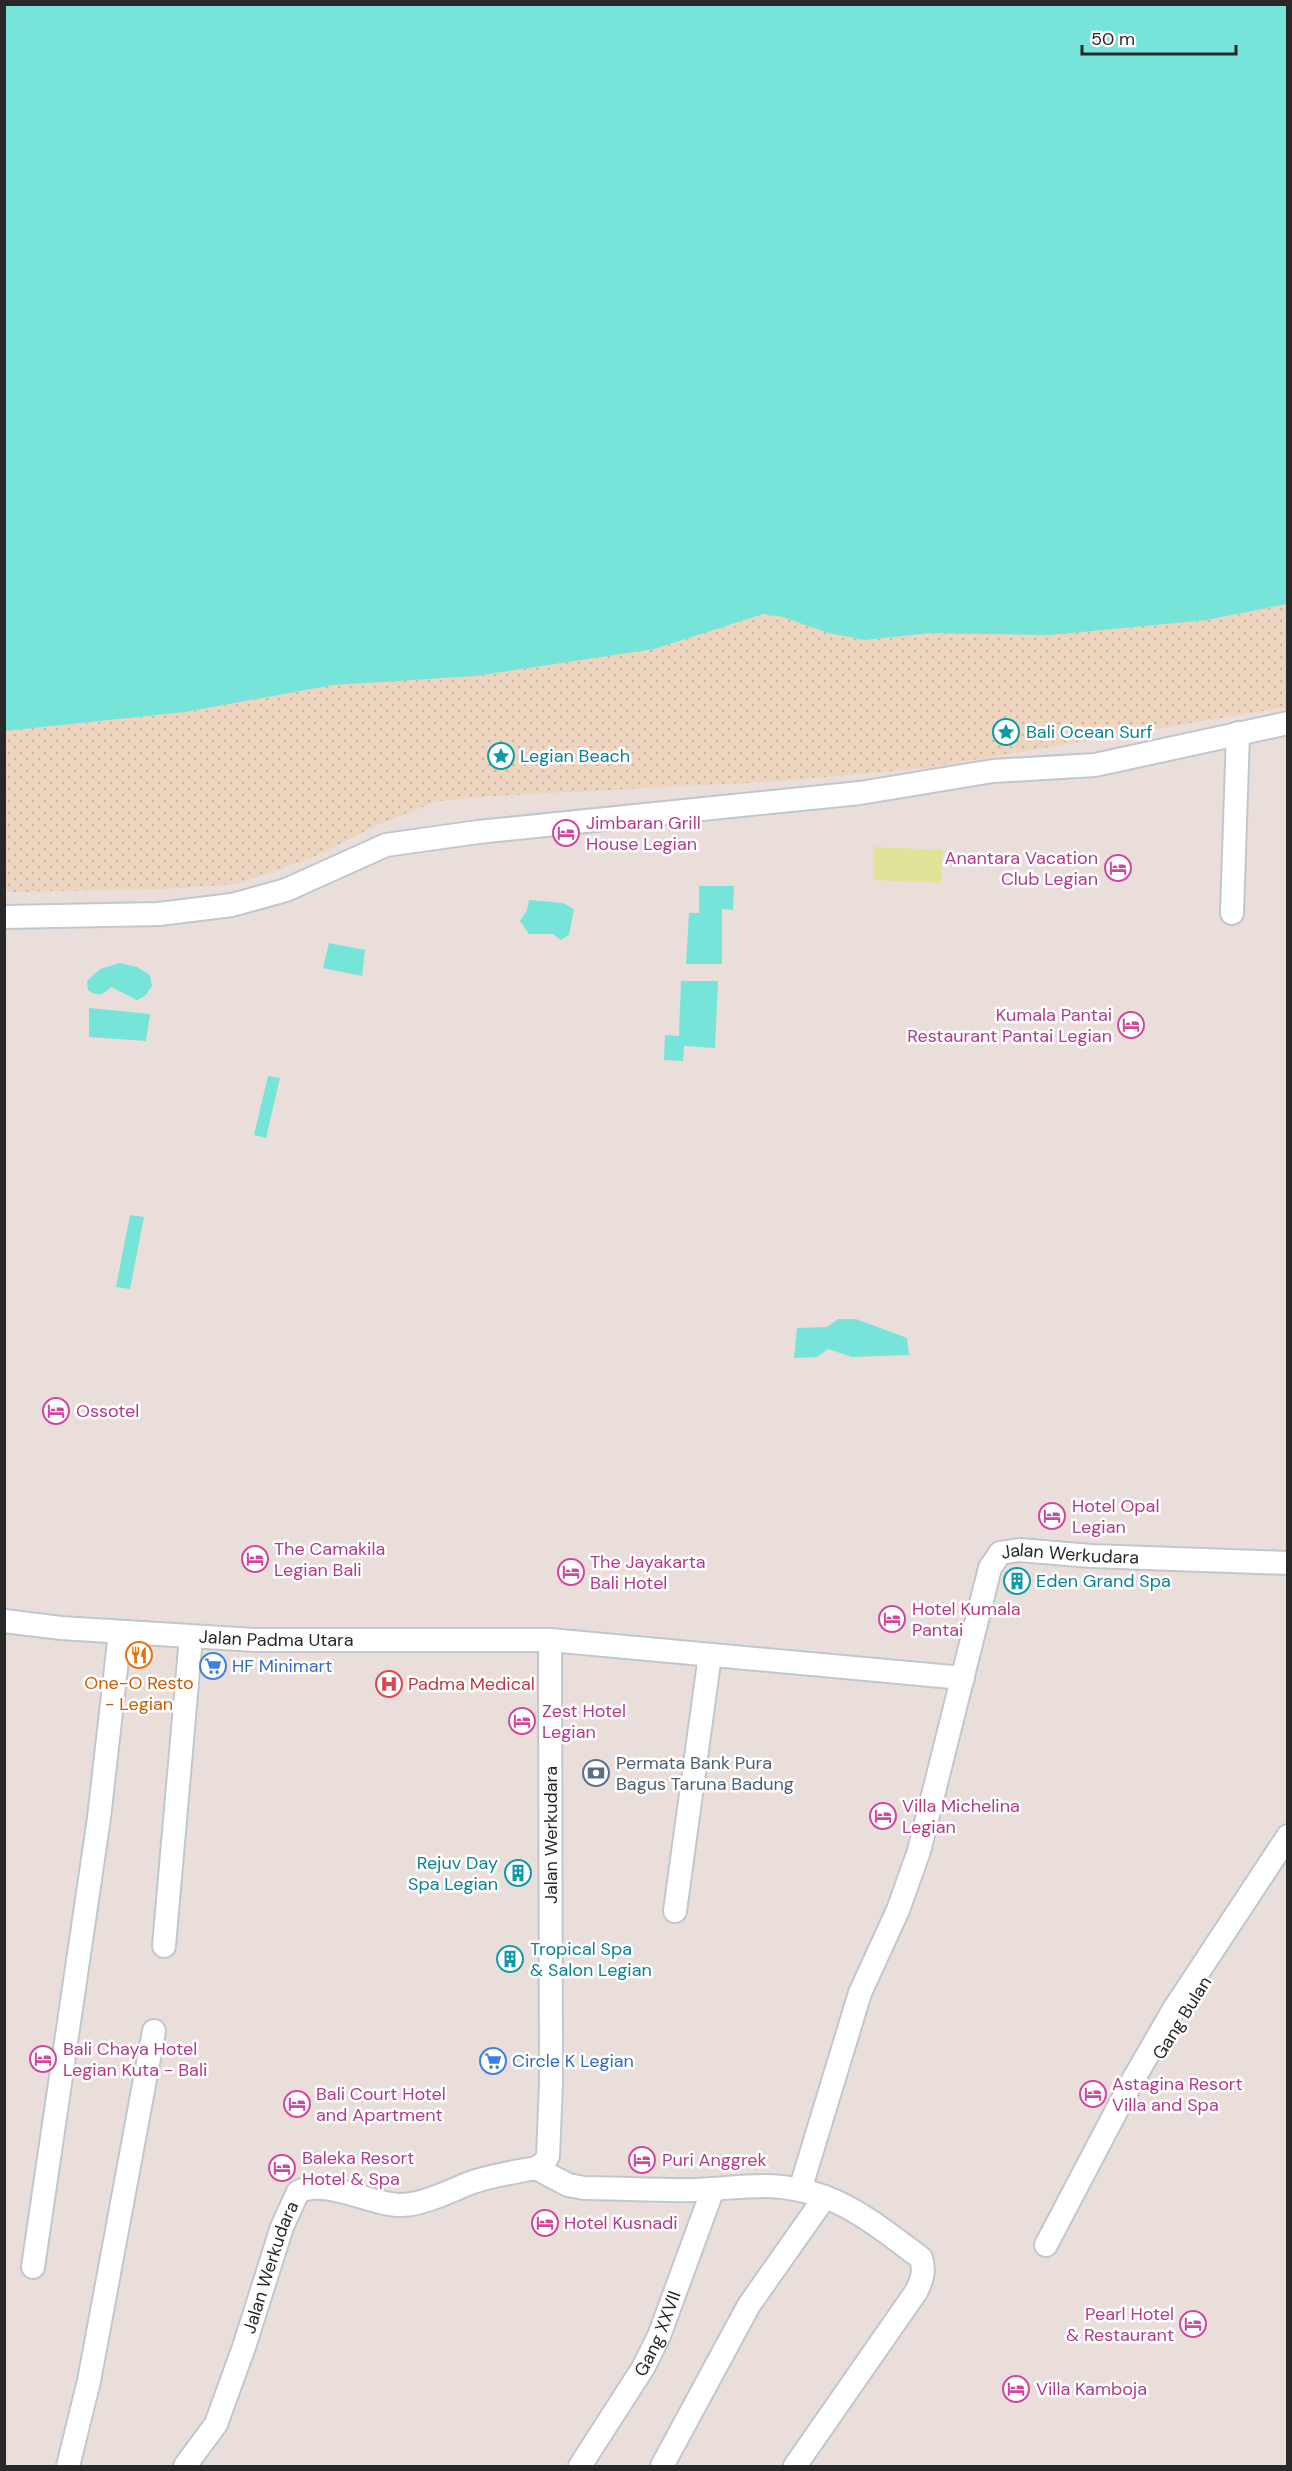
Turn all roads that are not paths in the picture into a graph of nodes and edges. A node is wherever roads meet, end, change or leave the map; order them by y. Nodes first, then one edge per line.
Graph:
1 (1287, 723) edge
2 (1238, 733) junction
3 (1232, 913) dead end
4 (4, 917) edge
5 (1287, 1563) edge
6 (4, 1621) edge
7 (120, 1633) junction
8 (191, 1637) junction
9 (550, 1640) junction
10 (710, 1655) junction
11 (963, 1678) junction
12 (1287, 1836) edge
13 (1287, 1854) edge
14 (675, 1911) dead end
15 (164, 1946) dead end
16 (154, 2031) dead end
17 (536, 2168) junction
18 (713, 2188) junction
19 (800, 2190) junction
20 (825, 2197) junction
21 (33, 2267) dead end
22 (69, 2466) edge
23 (185, 2466) edge
24 (580, 2466) edge
25 (662, 2466) edge
26 (795, 2466) edge

1 - 2 street
2 - 3 street
2 - 4 street
5 - 11 street, Jalan Werkudara
6 - 7 street, Jalan Padma Utara
7 - 8 street, Jalan Padma Utara
7 - 21 street
8 - 9 street, Jalan Padma Utara
8 - 15 street
9 - 10 street
9 - 17 street, Jalan Werkudara
10 - 11 street
10 - 14 street
11 - 19 street
12 - 13 street, Gang Bulan
16 - 22 street
17 - 18 street
17 - 23 street, Jalan Werkudara
18 - 19 street
18 - 24 street, Gang XXVII
19 - 20 street
20 - 25 street
20 - 26 street

